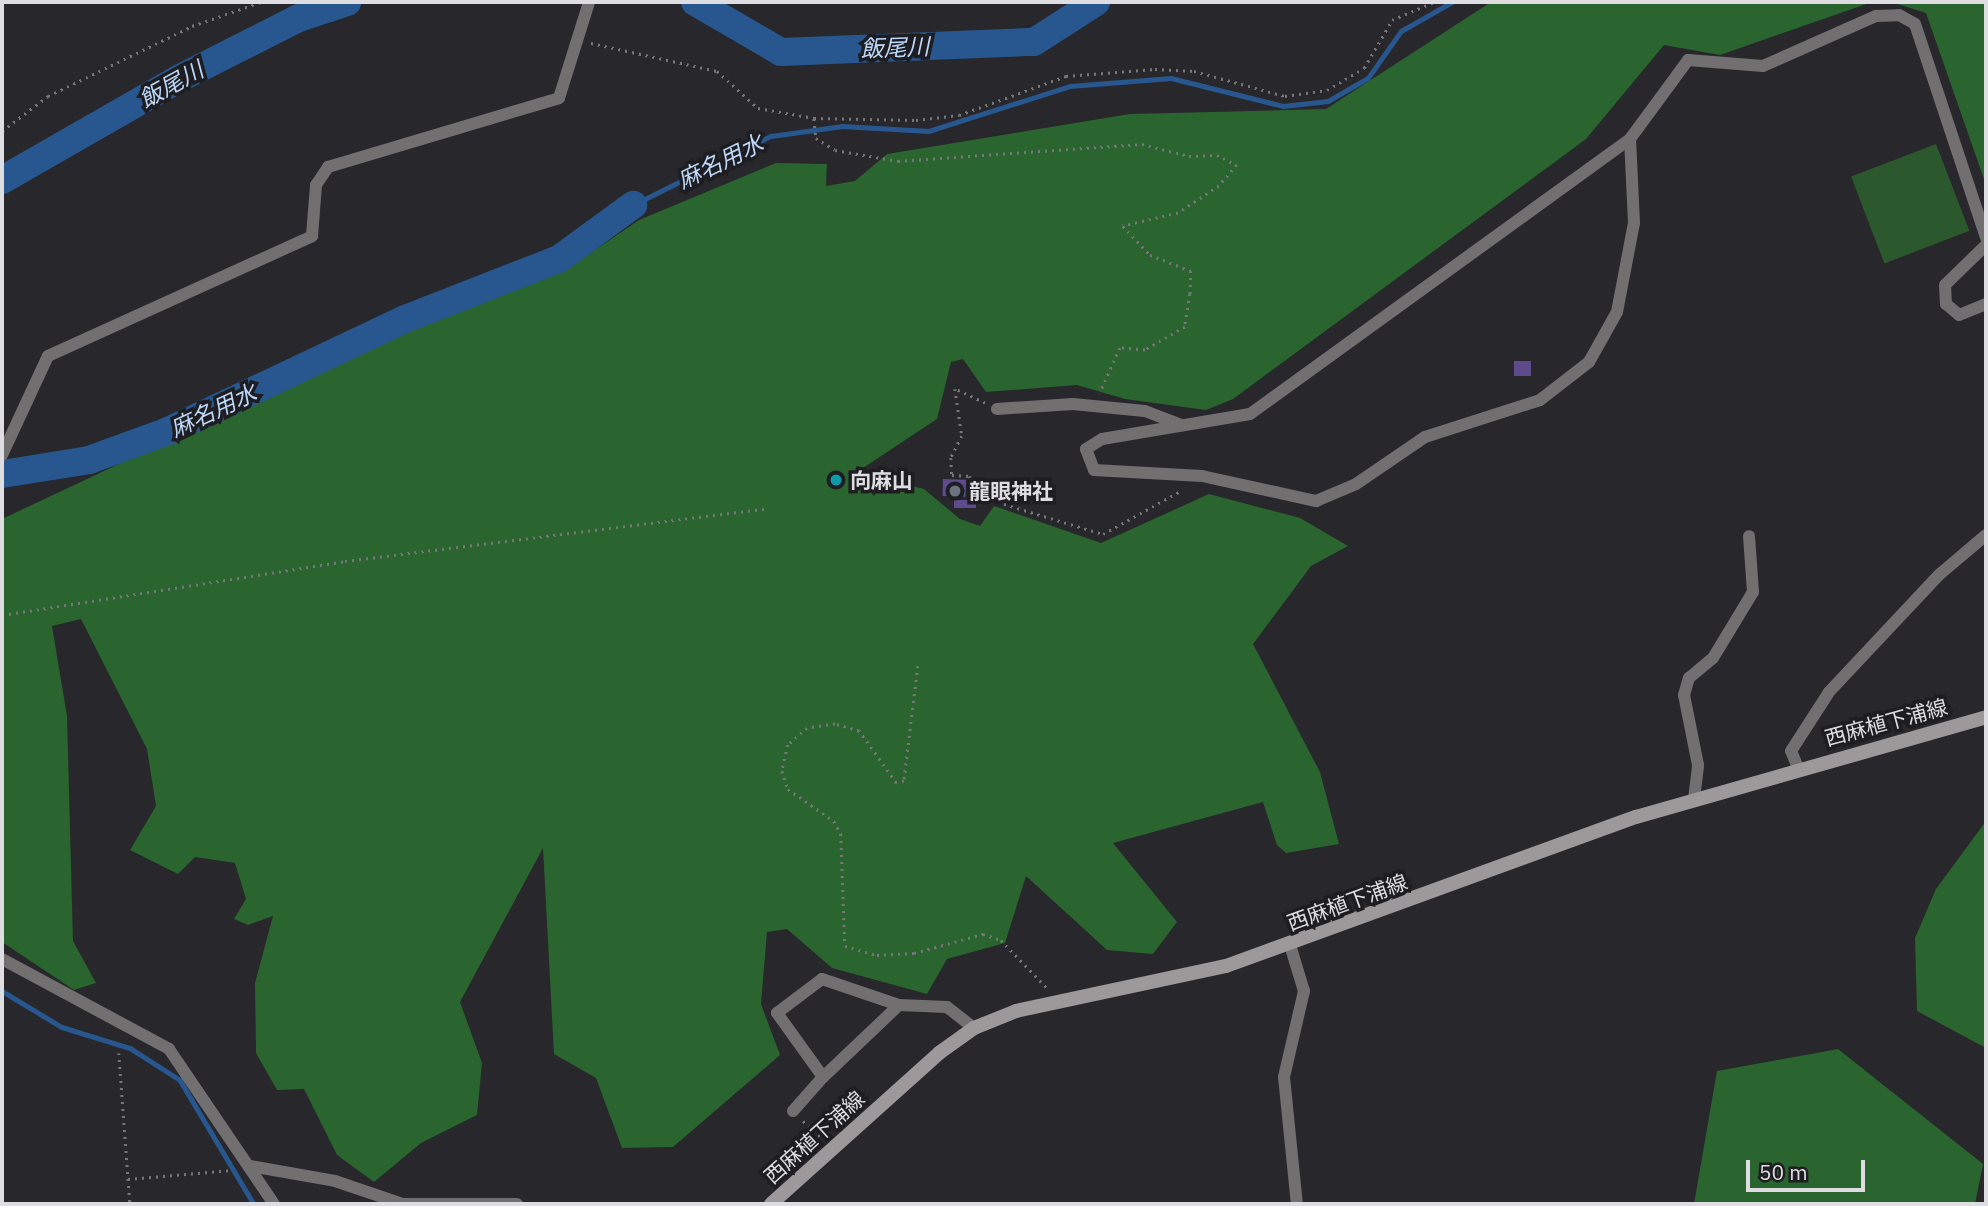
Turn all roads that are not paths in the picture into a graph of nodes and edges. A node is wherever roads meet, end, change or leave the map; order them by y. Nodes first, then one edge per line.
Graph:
1 (589, 2) edge
2 (1630, 139) junction
3 (1986, 237) edge
4 (1986, 245) edge
5 (1986, 304) edge
6 (997, 409) road end
7 (1184, 426) junction
8 (2, 455) edge
9 (1986, 535) edge
10 (1749, 536) dead end
11 (1986, 717) edge
12 (1798, 768) junction
13 (1694, 799) junction
14 (1290, 945) junction
15 (2, 959) edge
16 (899, 1005) junction
17 (974, 1028) junction
18 (823, 1077) junction
19 (793, 1111) road end
20 (250, 1166) junction
21 (274, 1204) edge
22 (517, 1204) edge
23 (771, 1204) edge
24 (1297, 1204) edge

1 - 8 street
2 - 3 street
2 - 7 street
2 - 7 street
4 - 5 street
6 - 7 street
9 - 12 street
10 - 13 street
11 - 12 main road, 西麻植下浦線
12 - 13 main road, 西麻植下浦線
13 - 14 main road, 西麻植下浦線
14 - 17 main road, 西麻植下浦線
14 - 24 street
15 - 20 street
16 - 17 street
16 - 18 street
16 - 18 street
17 - 23 main road, 西麻植下浦線
18 - 19 street
20 - 21 street
20 - 22 street

